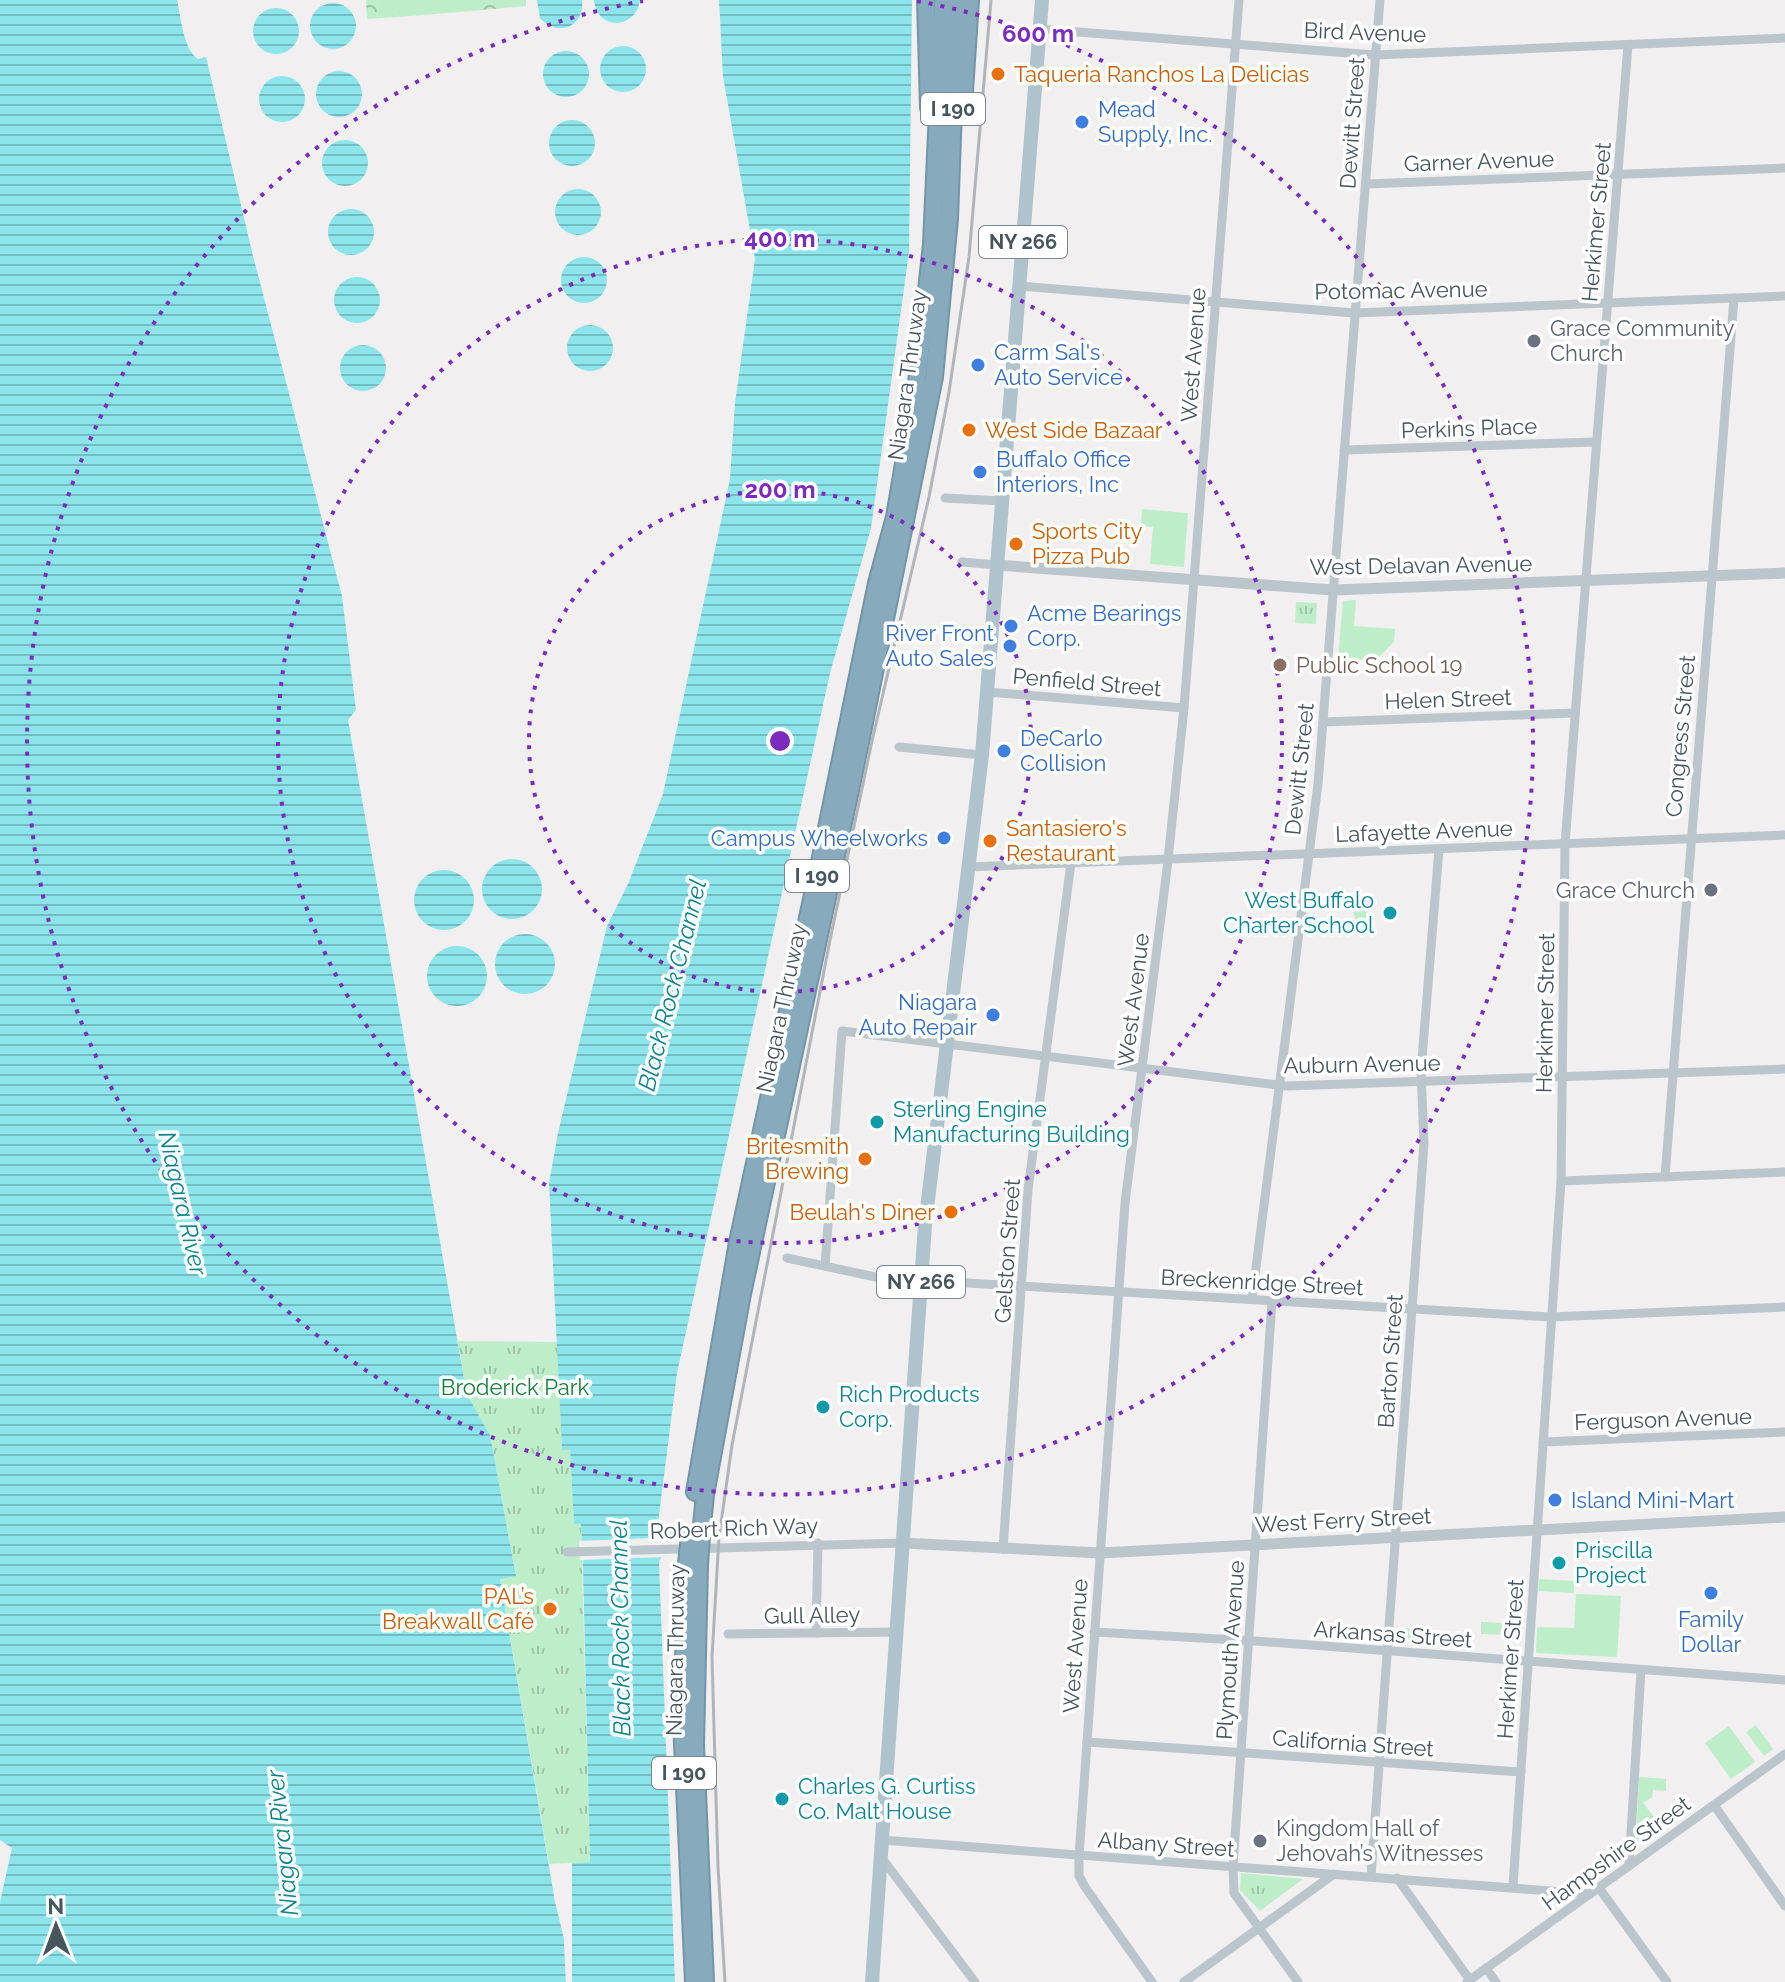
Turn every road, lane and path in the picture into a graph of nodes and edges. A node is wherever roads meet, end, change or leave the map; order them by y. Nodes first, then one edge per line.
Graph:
1 (926, 0) edge
2 (943, 0) edge
3 (957, 0) edge
4 (970, 0) edge
5 (1042, 0) edge
6 (1239, 0) edge
7 (1380, 0) edge
8 (1039, 29) junction
9 (1785, 38) edge
10 (1235, 44) junction
11 (1628, 45) junction
12 (1375, 55) junction
13 (1785, 168) edge
14 (1618, 174) junction
15 (1366, 184) junction
16 (941, 218) junction
17 (1019, 286) junction
18 (1785, 296) edge
19 (1734, 298) junction
20 (1215, 303) junction
21 (1607, 303) junction
22 (1354, 313) junction
23 (1596, 442) junction
24 (1344, 450) junction
25 (945, 498) dead end
26 (1002, 501) junction
27 (962, 562) dead end
28 (997, 565) junction
29 (1785, 573) edge
30 (1711, 576) junction
31 (1194, 580) junction
32 (1585, 580) junction
33 (1333, 590) junction
34 (987, 692) junction
35 (1184, 708) junction
36 (1575, 713) junction
37 (1323, 722) junction
38 (899, 747) dead end
39 (982, 755) junction
40 (1785, 835) edge
41 (1689, 839) junction
42 (1565, 844) junction
43 (1439, 849) junction
44 (1309, 854) junction
45 (1169, 859) junction
46 (1071, 863) junction
47 (968, 867) junction
48 (946, 1044) junction
49 (1046, 1057) junction
50 (1142, 1068) junction
51 (1785, 1069) edge
52 (1672, 1073) junction
53 (1562, 1077) junction
54 (1421, 1082) junction
55 (1279, 1085) junction
56 (1785, 1172) edge
57 (1665, 1177) junction
58 (1561, 1181) junction
59 (787, 1258) dead end
60 (825, 1266) junction
61 (921, 1282) junction
62 (1022, 1287) junction
63 (1118, 1292) junction
64 (1252, 1299) junction
65 (1272, 1301) junction
66 (1785, 1307) edge
67 (1412, 1309) junction
68 (1551, 1317) junction
69 (1785, 1432) edge
70 (1543, 1442) junction
71 (1785, 1517) edge
72 (1536, 1530) junction
73 (1396, 1537) junction
74 (691, 1539) junction
75 (818, 1543) junction
76 (902, 1543) junction
77 (1255, 1545) junction
78 (1003, 1549) junction
79 (567, 1552) dead end
80 (1100, 1553) junction
81 (693, 1564) junction
82 (897, 1632) junction
83 (1094, 1632) junction
84 (816, 1633) junction
85 (728, 1634) dead end
86 (1249, 1641) junction
87 (1388, 1652) junction
88 (1528, 1662) junction
89 (1641, 1670) junction
90 (1785, 1680) edge
91 (1087, 1742) junction
92 (1242, 1753) junction
93 (1785, 1754) edge
94 (1379, 1762) junction
95 (1521, 1772) junction
96 (1714, 1805) junction
97 (882, 1840) junction
98 (1079, 1856) junction
99 (881, 1857) junction
100 (1629, 1866) junction
101 (1233, 1867) junction
102 (1334, 1874) junction
103 (1371, 1876) junction
104 (1397, 1878) junction
105 (1513, 1886) junction
106 (1594, 1891) junction
107 (1785, 1906) edge
108 (1258, 1929) junction
109 (1486, 1968) junction
110 (1469, 1981) edge
111 (694, 1982) edge
112 (705, 1982) edge
113 (872, 1982) edge
114 (975, 1982) edge
115 (1152, 1982) edge
116 (1184, 1982) edge
117 (1298, 1982) edge
118 (1496, 1982) edge
119 (1667, 1982) edge

1 - 16 highway
2 - 16 highway, Niagara Thruway / I 190
3 - 16 highway, Niagara Thruway / I 190
4 - 16 highway
5 - 8 main road, NY 266
6 - 10 street, West Avenue
7 - 12 street, Dewitt Street
8 - 10 street, Bird Avenue
8 - 17 main road, NY 266
9 - 11 street, Bird Avenue
10 - 12 street, Bird Avenue
10 - 20 street, West Avenue
11 - 12 street, Bird Avenue
11 - 14 street, Herkimer Street
12 - 15 street, Dewitt Street
13 - 14 street, Garner Avenue
14 - 15 street, Garner Avenue
14 - 21 street, Herkimer Street
15 - 22 street, Dewitt Street
16 - 74 highway, Niagara Thruway / I 190
17 - 20 street, Potomac Avenue
17 - 26 main road, NY 266
18 - 19 street, Potomac Avenue
19 - 21 street, Potomac Avenue
19 - 30 street, Congress Street
20 - 22 street, Potomac Avenue
20 - 31 street, West Avenue
21 - 22 street, Potomac Avenue
21 - 23 street, Herkimer Street
22 - 24 street, Dewitt Street
23 - 24 street, Perkins Place
23 - 32 street, Herkimer Street
24 - 33 street, Dewitt Street
25 - 26 street
26 - 28 main road, NY 266
27 - 28 street, West Delavan Avenue
28 - 31 street, West Delavan Avenue
28 - 34 main road, NY 266
29 - 30 street, West Delavan Avenue
30 - 32 street, West Delavan Avenue
30 - 41 street, Congress Street
31 - 33 street, West Delavan Avenue
31 - 35 street, West Avenue
32 - 33 street, West Delavan Avenue
32 - 36 street, Herkimer Street
33 - 37 street, Dewitt Street
34 - 35 street, Penfield Street
34 - 39 main road, NY 266
35 - 45 street, West Avenue
36 - 37 street, Helen Street
36 - 42 street, Herkimer Street
37 - 44 street, Dewitt Street
38 - 39 street
39 - 47 main road, NY 266
40 - 41 street, Lafayette Avenue
41 - 42 street, Lafayette Avenue
41 - 52 street, Congress Street
42 - 43 street, Lafayette Avenue
42 - 53 street, Herkimer Street
43 - 44 street, Lafayette Avenue
43 - 54 street, Barton Street
44 - 45 street, Lafayette Avenue
44 - 55 street, Dewitt Street
45 - 46 street, Lafayette Avenue
45 - 50 street, West Avenue
46 - 47 street, Lafayette Avenue
46 - 49 street, Gelston Street
47 - 48 main road, NY 266
48 - 49 street, Auburn Avenue
48 - 60 street, Auburn Avenue
48 - 61 main road, NY 266
49 - 50 street, Auburn Avenue
49 - 62 street, Gelston Street
50 - 55 street, Auburn Avenue
50 - 63 street, West Avenue
51 - 52 street, Auburn Avenue
52 - 53 street, Auburn Avenue
52 - 57 street, Congress Street
53 - 54 street, Auburn Avenue
53 - 58 street, Herkimer Street
54 - 55 street, Auburn Avenue
54 - 67 street, Barton Street
55 - 64 street, Dewitt Street
56 - 57 street
57 - 58 street
58 - 68 street, Herkimer Street
59 - 60 street, Breckenridge Street
60 - 61 street, Breckenridge Street
61 - 62 street, Breckenridge Street
61 - 76 main road, NY 266
62 - 63 street, Breckenridge Street
62 - 78 street, Gelston Street
63 - 64 street, Breckenridge Street
63 - 80 street, West Avenue
64 - 65 street, Breckenridge Street
65 - 67 street, Breckenridge Street
65 - 77 street, Plymouth Avenue
66 - 68 street, Breckenridge Street
67 - 68 street, Breckenridge Street
67 - 73 street, Barton Street
68 - 70 street, Herkimer Street
69 - 70 street, Ferguson Avenue
70 - 72 street, Herkimer Street
71 - 72 street, West Ferry Street
72 - 73 street, West Ferry Street
72 - 88 street, Herkimer Street
73 - 77 street, West Ferry Street
73 - 87 street, Barton Street
74 - 75 street, Robert Rich Way
74 - 79 street, Robert Rich Way
74 - 81 highway, Niagara Thruway / I 190, bridge
75 - 76 street, Robert Rich Way
75 - 84 street
76 - 78 street, West Ferry Street
76 - 82 main road, NY 266
77 - 80 street, West Ferry Street
77 - 86 street, Plymouth Avenue
78 - 80 street, West Ferry Street
80 - 83 street, West Avenue
81 - 111 highway, Niagara Thruway / I 190
81 - 112 highway, Niagara Thruway / I 190
82 - 84 street, Gull Alley
82 - 97 main road, NY 266
83 - 86 street, Arkansas Street
83 - 91 street, West Avenue
84 - 85 street, Gull Alley
86 - 87 street, Arkansas Street
86 - 92 street, Plymouth Avenue
87 - 88 street, Arkansas Street
87 - 94 street, Barton Street
88 - 89 street, Arkansas Street
88 - 95 street, Herkimer Street
89 - 90 street, Arkansas Street
89 - 100 street
91 - 92 street, California Street
91 - 98 street, West Avenue
92 - 94 street, California Street
92 - 101 street, Plymouth Avenue
93 - 96 street, Hampshire Street
94 - 95 street, California Street
94 - 103 street, Barton Street
95 - 105 street, Herkimer Street
96 - 100 street, Hampshire Street
96 - 107 street
97 - 98 street, Albany Street
97 - 99 main road, NY 266
98 - 101 street, Albany Street
98 - 115 street, West Avenue
99 - 113 main road, NY 266
99 - 114 street
100 - 106 street, Hampshire Street
101 - 102 street, Albany Street
101 - 108 street, Plymouth Avenue
102 - 103 street, Albany Street
102 - 108 street
103 - 104 street, Albany Street
104 - 105 street, Albany Street
104 - 110 street
105 - 106 street, Albany Street
106 - 109 street, Hampshire Street
106 - 119 street
108 - 116 street
108 - 117 street, Plymouth Avenue
109 - 110 street, Hampshire Street
109 - 118 street

